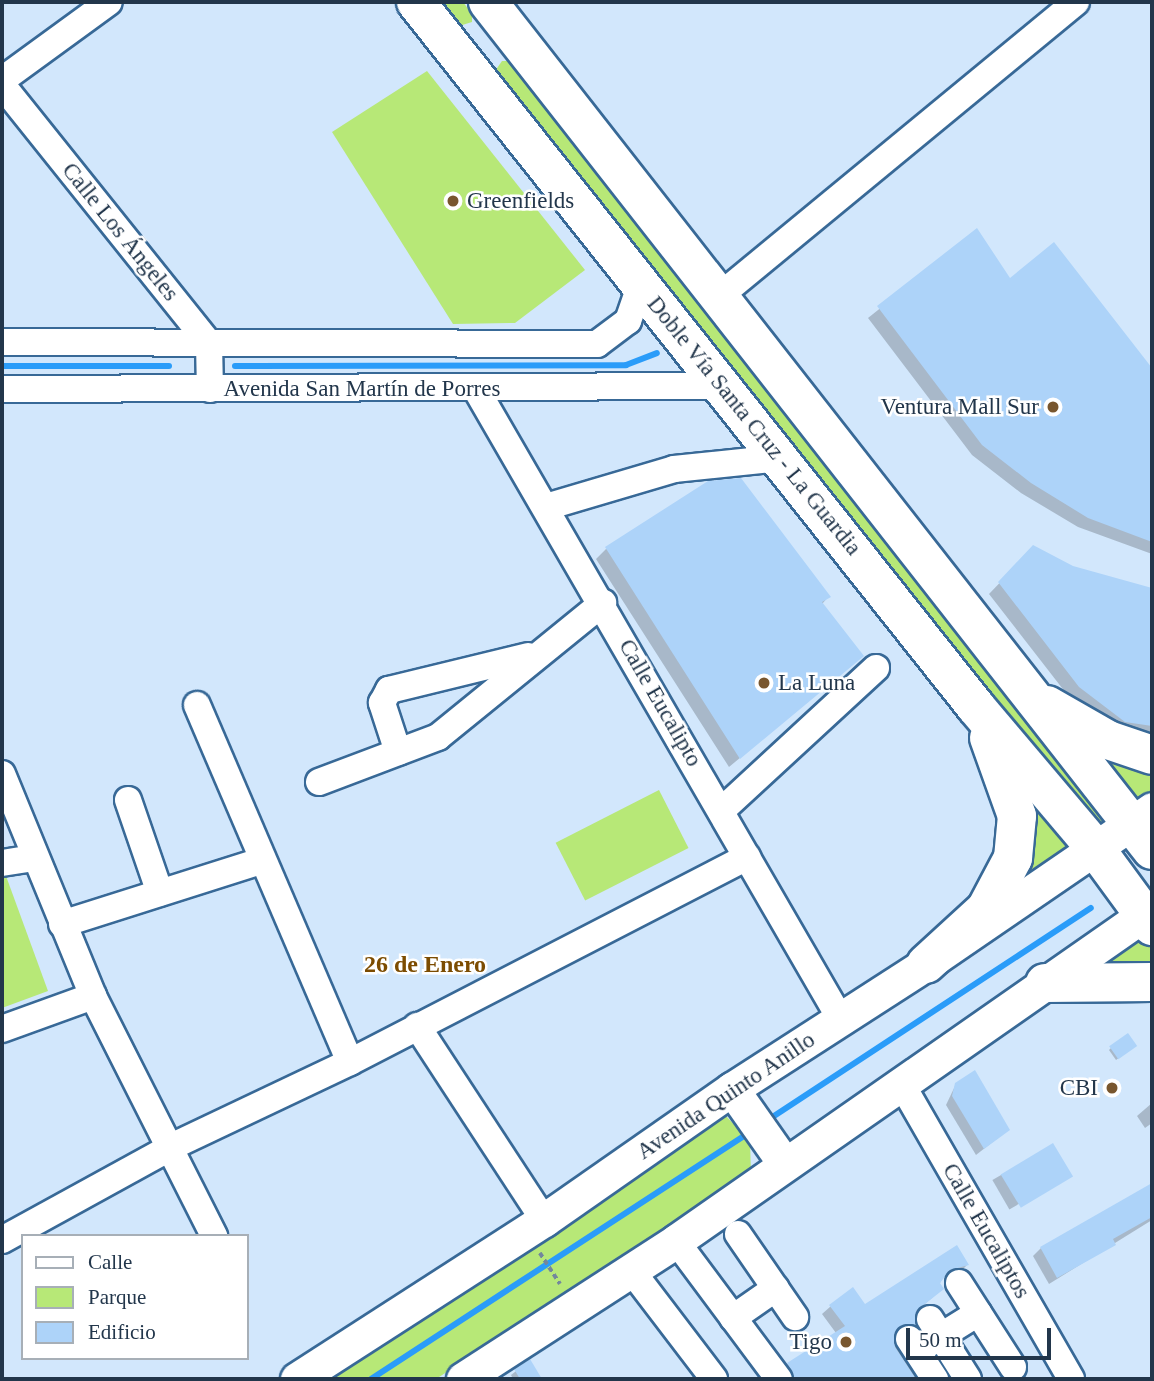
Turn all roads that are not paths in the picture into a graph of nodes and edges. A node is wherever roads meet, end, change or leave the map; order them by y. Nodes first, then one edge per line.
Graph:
1 (109, 2) edge
2 (487, 2) edge
3 (1076, 2) edge
4 (425, 12) edge
5 (531, 57) junction
6 (2, 82) edge
7 (484, 87) junction
8 (641, 284) junction
9 (717, 298) junction
10 (2, 342) edge
11 (209, 343) junction
12 (723, 386) junction
13 (2, 389) edge
14 (210, 389) junction
15 (477, 389) junction
16 (780, 457) junction
17 (546, 507) junction
18 (603, 603) junction
19 (536, 653) junction
20 (876, 668) dead end
21 (1025, 691) junction
22 (197, 705) dead end
23 (976, 707) junction
24 (398, 752) junction
25 (1152, 755) edge
26 (2, 774) edge
27 (319, 782) dead end
28 (128, 800) dead end
29 (721, 811) junction
30 (1145, 828) edge
31 (1095, 848) junction
32 (747, 857) junction
33 (33, 858) junction
34 (261, 861) junction
35 (2, 863) edge
36 (160, 893) junction
37 (1150, 917) edge
38 (62, 924) junction
39 (926, 964) junction
40 (1152, 982) edge
41 (1045, 983) junction
42 (93, 996) junction
43 (841, 1020) junction
44 (418, 1026) junction
45 (2, 1029) edge
46 (350, 1062) junction
47 (901, 1083) junction
48 (732, 1089) junction
49 (171, 1147) junction
50 (784, 1163) junction
51 (213, 1234) edge
52 (541, 1234) junction
53 (738, 1234) dead end
54 (2, 1240) edge
55 (676, 1241) junction
56 (631, 1270) junction
57 (959, 1283) dead end
58 (776, 1288) junction
59 (978, 1313) junction
60 (795, 1317) dead end
61 (733, 1318) junction
62 (936, 1328) junction
63 (1013, 1367) dead end
64 (1065, 1377) edge
65 (297, 1379) edge
66 (463, 1379) edge
67 (714, 1379) edge
68 (779, 1379) edge
69 (935, 1379) edge
70 (968, 1379) edge

1 - 6 street
2 - 4 highway
2 - 5 highway
3 - 9 street
4 - 7 highway, Doble Vía Santa Cruz - La Guardia
5 - 7 highway
5 - 9 highway
6 - 11 street, Calle Los Ángeles
7 - 8 highway, Doble Vía Santa Cruz - La Guardia
8 - 11 street, Avenida San Martín de Porres
8 - 12 highway, Doble Vía Santa Cruz - La Guardia
9 - 21 highway
10 - 11 street, Avenida San Martín de Porres
11 - 14 street
12 - 15 street, Avenida San Martín de Porres
12 - 16 highway, Doble Vía Santa Cruz - La Guardia
13 - 14 street, Avenida San Martín de Porres
14 - 15 street, Avenida San Martín de Porres
15 - 17 street, Calle Eucalipto
16 - 17 street
16 - 23 highway, Doble Vía Santa Cruz - La Guardia
17 - 18 street, Calle Eucalipto
18 - 19 street
18 - 29 street, Calle Eucalipto
19 - 24 street
19 - 24 street
20 - 29 street
21 - 25 highway
21 - 30 highway
22 - 34 street
23 - 31 highway, Doble Vía Santa Cruz - La Guardia
23 - 39 highway
24 - 27 street
26 - 33 street
28 - 36 street
29 - 32 street, Calle Eucalipto
30 - 31 main road, Avenida Quinto Anillo
31 - 37 highway, Doble Vía Santa Cruz - La Guardia
31 - 39 main road, Avenida Quinto Anillo
32 - 43 street, Calle Eucalipto
32 - 44 street
33 - 35 street
33 - 38 street
34 - 36 street
34 - 46 street
36 - 38 street
37 - 41 main road
38 - 42 street
39 - 43 main road, Avenida Quinto Anillo
40 - 41 highway
41 - 47 main road
42 - 45 street
42 - 49 street
43 - 48 main road, Avenida Quinto Anillo
44 - 46 street
44 - 52 street
46 - 49 street
47 - 50 main road
47 - 64 street, Calle Eucaliptos
48 - 50 main road
48 - 52 main road, Avenida Quinto Anillo
49 - 51 street
49 - 54 street
50 - 55 main road
52 - 65 main road, Avenida Quinto Anillo
53 - 58 street
55 - 56 main road
55 - 61 street
56 - 66 main road
56 - 67 street
57 - 59 street
58 - 60 street
58 - 61 street
59 - 62 street
59 - 63 street
61 - 68 street
62 - 69 street
62 - 70 street

